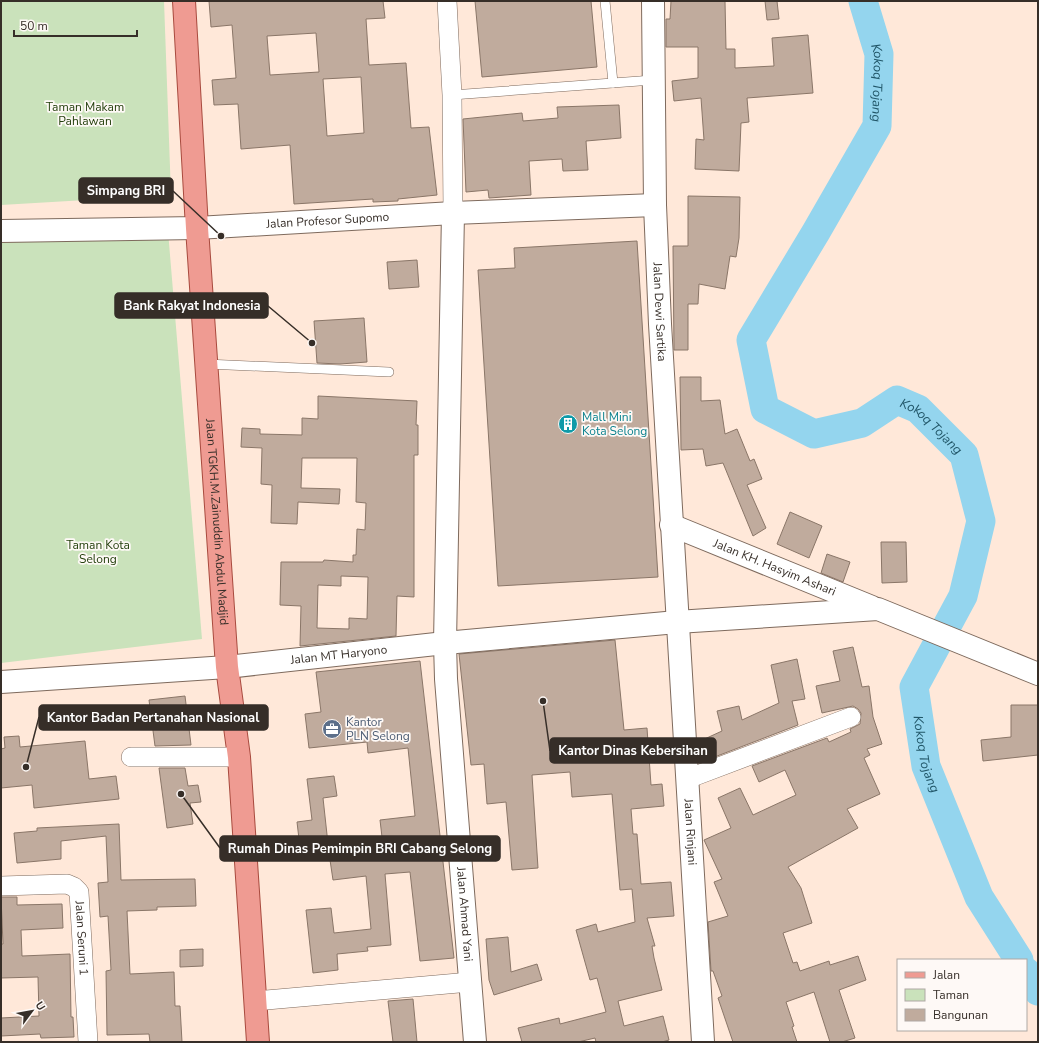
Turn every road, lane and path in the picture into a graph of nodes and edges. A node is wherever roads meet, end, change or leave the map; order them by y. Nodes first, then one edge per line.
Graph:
1 (184, 1) edge
2 (447, 1) edge
3 (605, 1) edge
4 (653, 1) edge
5 (653, 80) junction
6 (613, 84) junction
7 (452, 95) junction
8 (655, 205) junction
9 (453, 213) junction
10 (197, 228) junction
11 (1, 231) edge
12 (206, 364) junction
13 (390, 372) dead end
14 (671, 525) junction
15 (878, 609) junction
16 (677, 622) junction
17 (445, 643) junction
18 (227, 667) junction
19 (1038, 674) edge
20 (1, 682) edge
21 (851, 717) dead end
22 (131, 757) dead end
23 (239, 757) junction
24 (687, 779) junction
25 (1, 886) edge
26 (470, 982) junction
27 (255, 1001) junction
28 (88, 1042) edge
29 (258, 1042) edge
30 (475, 1042) edge
31 (703, 1042) edge

1 - 10 main road, Jalan TGKH.M.Zainuddin Abdul Madjid
2 - 7 street
3 - 6 lane
4 - 5 street, Jalan Dewi Sartika
5 - 6 lane
5 - 8 street, Jalan Dewi Sartika
6 - 7 lane
7 - 9 street
8 - 9 street, Jalan Profesor Supomo
8 - 14 street, Jalan Dewi Sartika
9 - 10 street, Jalan Profesor Supomo
9 - 17 street, Jalan Ahmad Yani
10 - 11 street, Jalan Profesor Supomo
10 - 12 main road, Jalan TGKH.M.Zainuddin Abdul Madjid
12 - 13 lane
12 - 18 main road, Jalan TGKH.M.Zainuddin Abdul Madjid
14 - 15 street, Jalan KH. Hasyim Ashari
14 - 16 street, Jalan Dewi Sartika
15 - 16 street, Jalan KH. Hasyim Ashari
15 - 19 street, Jalan KH. Hasyim Ashari
16 - 17 street, Jalan MT Haryono
16 - 24 street, Jalan Rinjani
17 - 18 street, Jalan MT Haryono
17 - 26 street, Jalan Ahmad Yani
18 - 20 street, Jalan MT Haryono
18 - 23 main road, Jalan TGKH.M.Zainuddin Abdul Madjid
21 - 24 street
22 - 23 street
23 - 27 main road, Jalan TGKH.M.Zainuddin Abdul Madjid
24 - 31 street, Jalan Rinjani
25 - 28 street, Jalan Seruni 1
26 - 27 street
26 - 30 street, Jalan Ahmad Yani
27 - 29 main road, Jalan TGKH.M.Zainuddin Abdul Madjid

